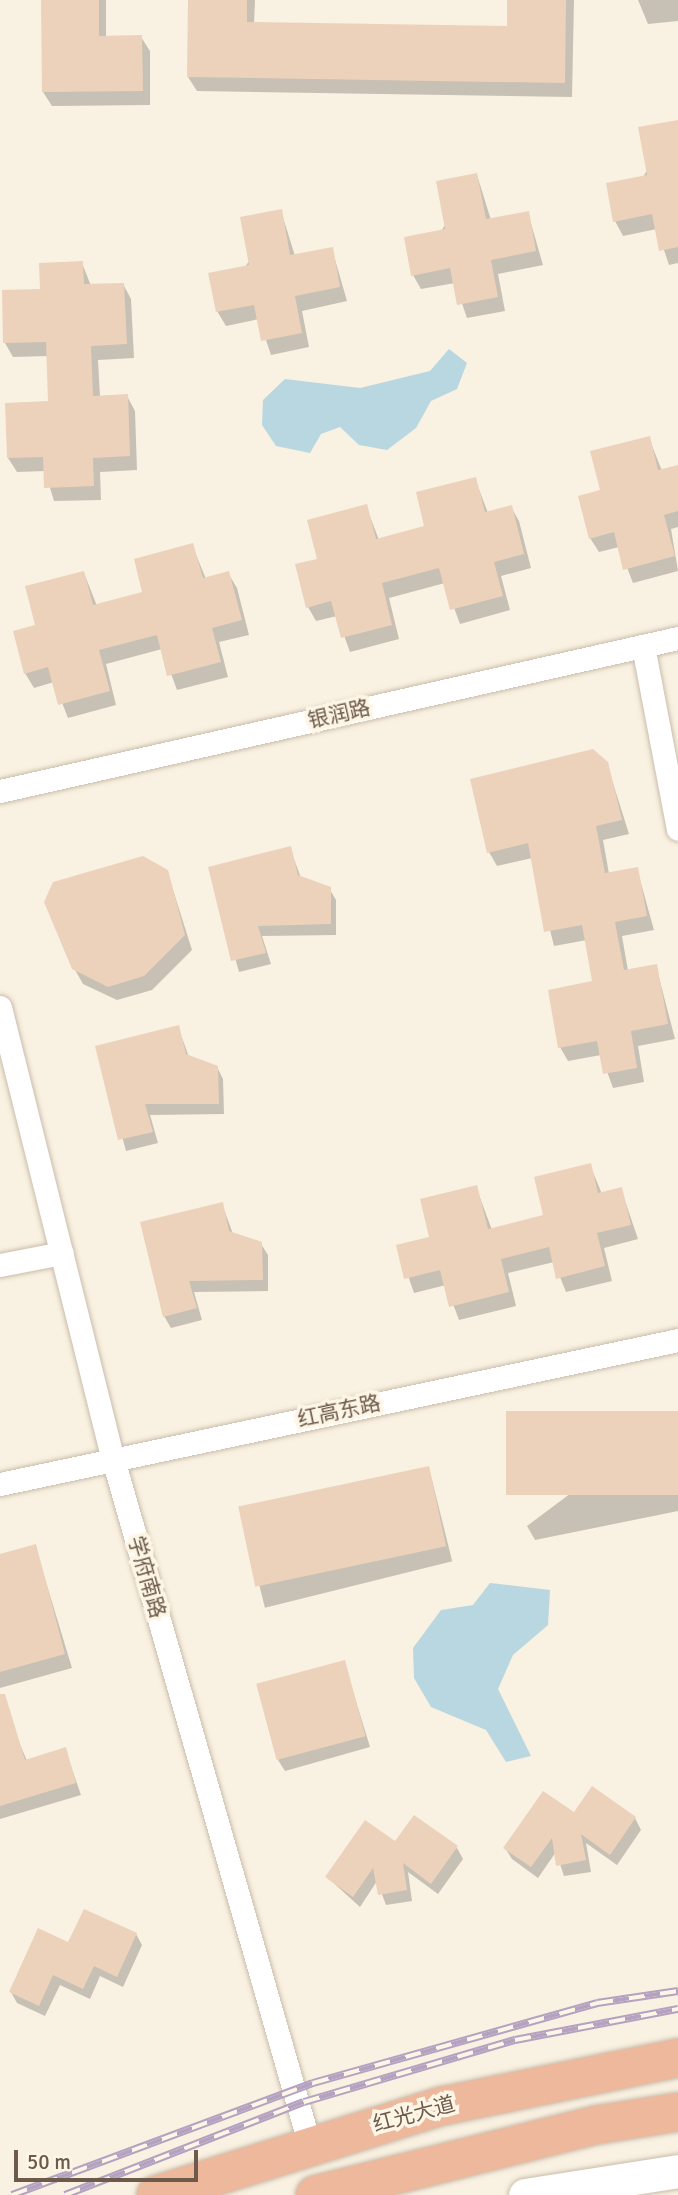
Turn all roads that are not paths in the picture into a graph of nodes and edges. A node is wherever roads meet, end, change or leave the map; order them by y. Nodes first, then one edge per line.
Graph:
1 (678, 638) edge
2 (643, 646) junction
3 (0, 791) edge
4 (678, 829) edge
5 (0, 1007) edge
6 (62, 1253) junction
7 (0, 1265) edge
8 (678, 1340) edge
9 (113, 1459) junction
10 (0, 1484) edge
11 (678, 2058) edge
12 (678, 2112) edge
13 (309, 2143) junction
14 (678, 2171) edge
15 (156, 2195) edge
16 (315, 2195) edge
17 (525, 2195) edge

1 - 2 street, 银润路
2 - 3 street, 银润路
2 - 4 street
5 - 6 street, 学府南路
6 - 7 street
6 - 9 street, 学府南路
8 - 9 street, 红高东路
9 - 10 street, 红高东路
9 - 13 street, 学府南路
11 - 13 highway, 红光大道
12 - 16 highway
13 - 15 highway, 红光大道
14 - 17 main road

